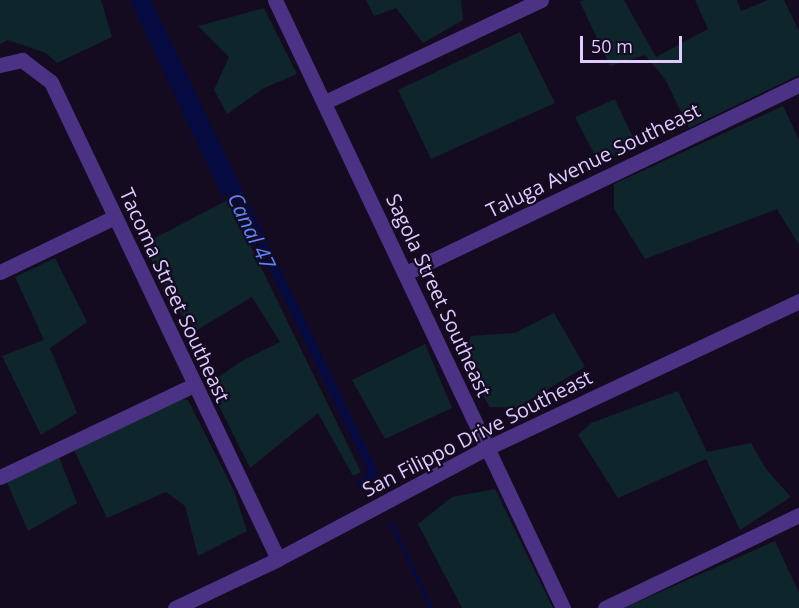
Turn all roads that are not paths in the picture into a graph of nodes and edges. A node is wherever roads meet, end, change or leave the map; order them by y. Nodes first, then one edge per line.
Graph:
1 (275, 0) edge
2 (541, 0) edge
3 (0, 65) edge
4 (799, 85) edge
5 (325, 102) junction
6 (115, 217) junction
7 (0, 272) edge
8 (406, 273) junction
9 (799, 301) edge
10 (194, 385) junction
11 (487, 448) junction
12 (0, 477) edge
13 (799, 514) edge
14 (278, 559) junction
15 (175, 608) edge
16 (563, 608) edge
17 (605, 608) edge

1 - 5 street, Sagola Street Southeast
2 - 5 street
3 - 6 street, Tacoma Street Southeast
4 - 8 street, Taluga Avenue Southeast
5 - 8 street, Sagola Street Southeast
6 - 7 street
6 - 10 street, Tacoma Street Southeast
8 - 11 street, Sagola Street Southeast
9 - 11 street, San Filippo Drive Southeast
10 - 12 street
10 - 14 street, Tacoma Street Southeast
11 - 14 street, San Filippo Drive Southeast
11 - 16 street, Sagola Street Southeast
13 - 17 street
14 - 15 street, San Filippo Drive Southeast

